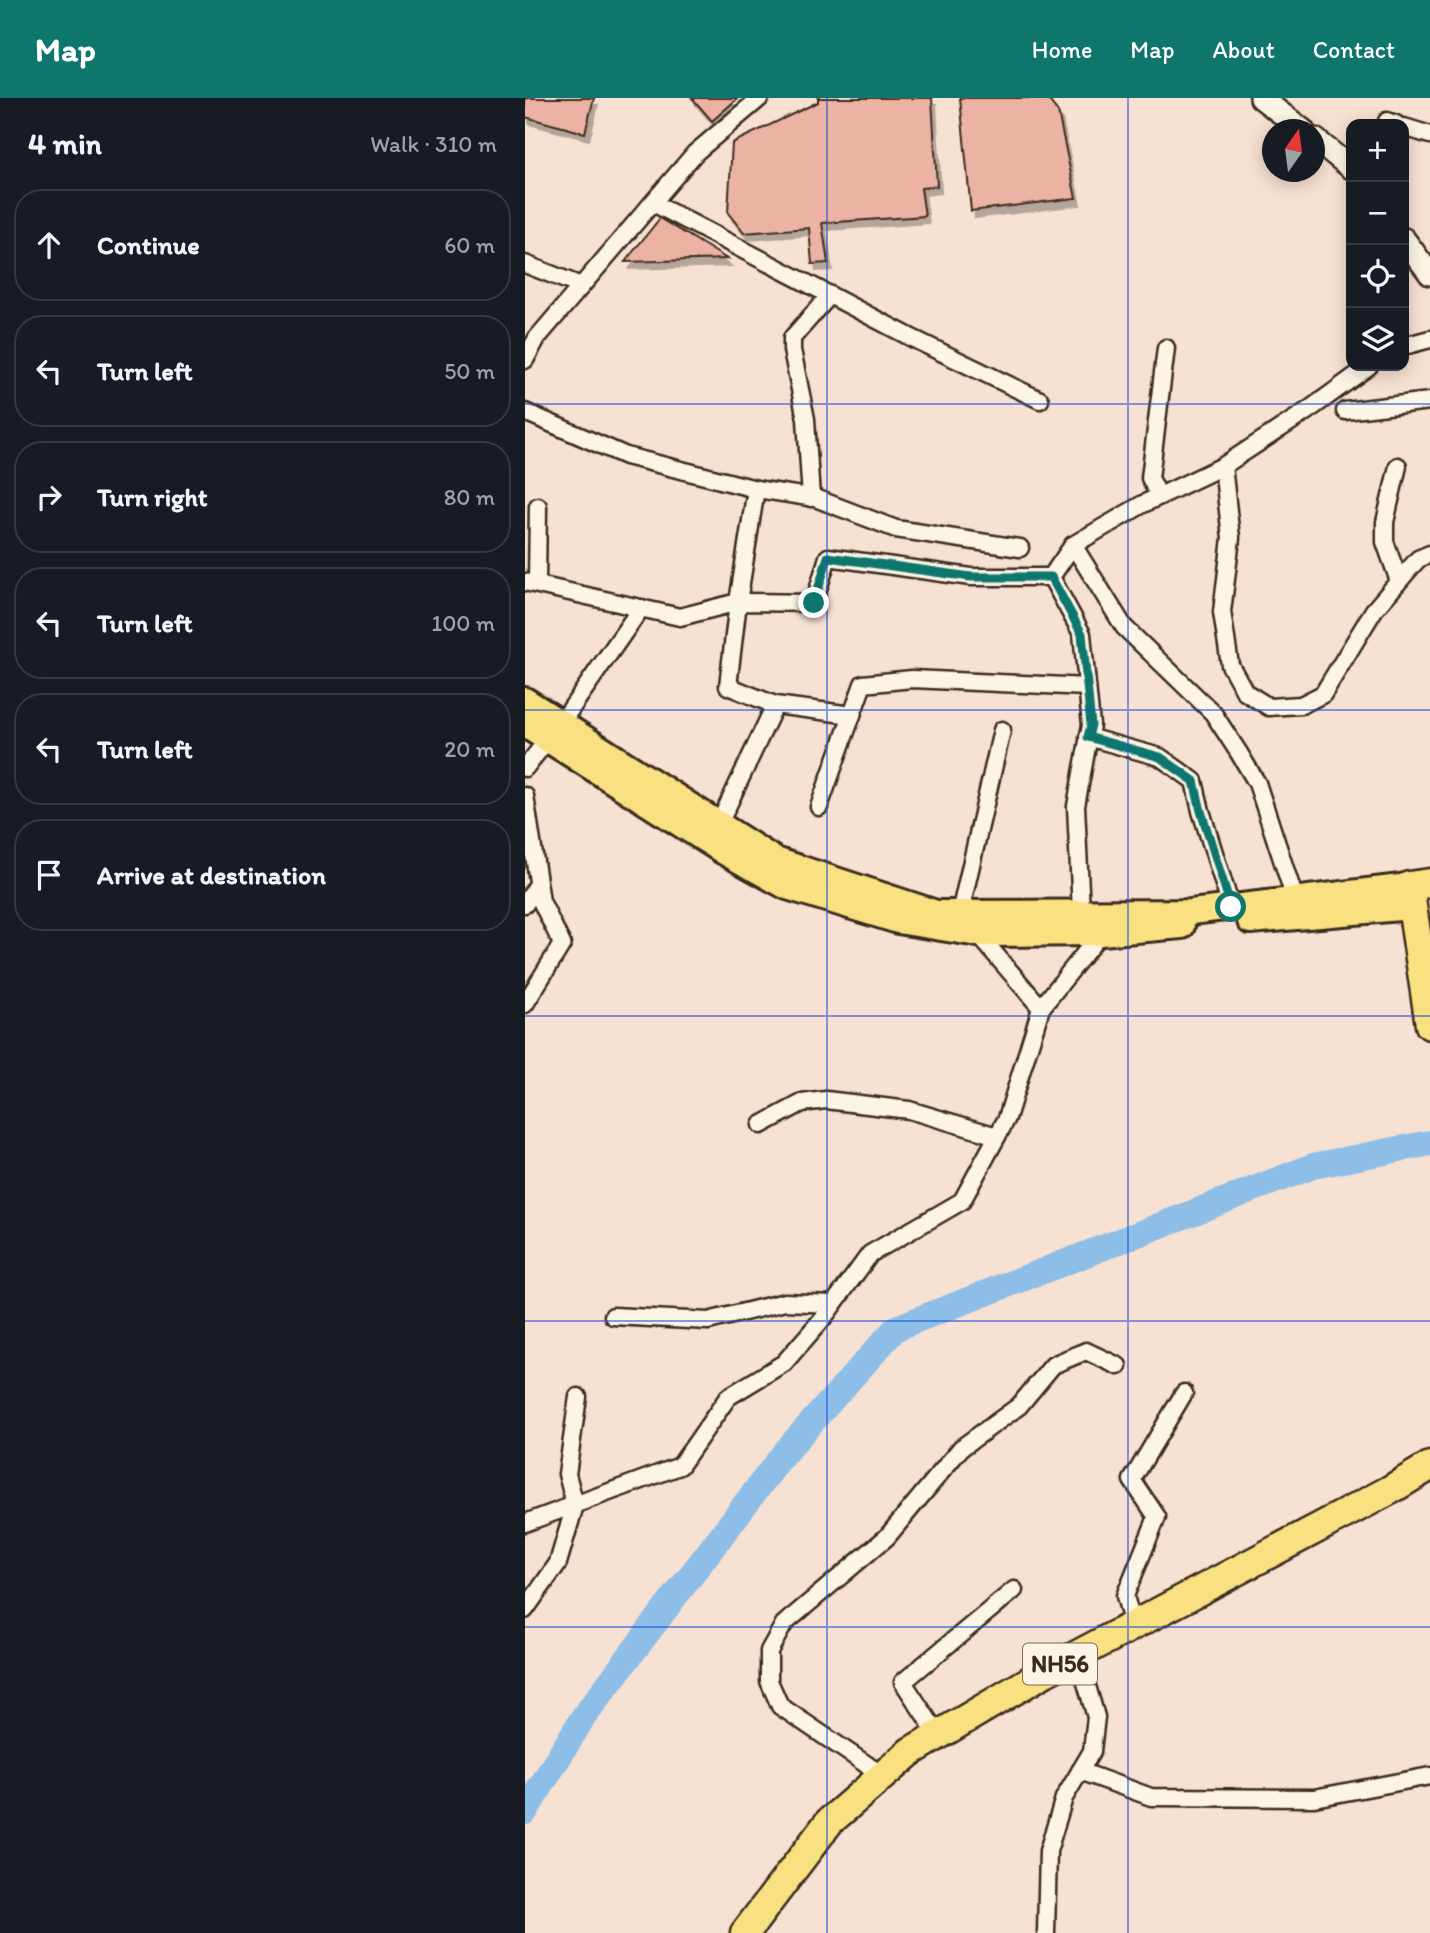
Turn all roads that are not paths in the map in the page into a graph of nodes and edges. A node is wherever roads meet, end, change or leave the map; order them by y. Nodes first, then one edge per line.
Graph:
1 (760, 98) edge
2 (1261, 98) edge
3 (1289, 119) edge
4 (1409, 129) edge
5 (1430, 135) edge
6 (1325, 148) edge
7 (1346, 164) edge
8 (653, 203) junction
9 (1408, 245) edge
10 (525, 264) edge
11 (1430, 274) edge
12 (581, 286) junction
13 (829, 295) junction
14 (1430, 339) edge
15 (1409, 345) edge
16 (1165, 348) dead end
17 (525, 360) edge
18 (1362, 371) edge
19 (1040, 400) dead end
20 (1430, 401) edge
21 (1345, 411) dead end
22 (525, 412) edge
23 (1223, 466) junction
24 (1398, 466) dead end
25 (756, 489) junction
26 (1159, 496) junction
27 (811, 498) junction
28 (538, 506) dead end
29 (1073, 545) junction
30 (1020, 548) dead end
31 (1430, 554) edge
32 (1051, 577) junction
33 (1399, 581) junction
34 (531, 583) edge
35 (737, 602) junction
36 (641, 608) junction
37 (1087, 687) junction
38 (525, 700) edge
39 (775, 705) junction
40 (852, 715) junction
41 (525, 725) edge
42 (1002, 730) dead end
43 (554, 731) junction
44 (1088, 737) junction
45 (525, 768) edge
46 (525, 796) edge
47 (819, 807) dead end
48 (719, 824) junction
49 (538, 884) junction
50 (1420, 895) edge
51 (1305, 898) junction
52 (525, 904) edge
53 (1231, 907) junction
54 (1081, 912) junction
55 (960, 913) junction
56 (1101, 933) junction
57 (978, 934) junction
58 (525, 1004) edge
59 (1041, 1008) junction
60 (1430, 1025) edge
61 (761, 1125) dead end
62 (997, 1136) junction
63 (833, 1304) junction
64 (613, 1316) dead end
65 (1118, 1366) dead end
66 (1184, 1393) dead end
67 (578, 1397) dead end
68 (1430, 1466) edge
69 (575, 1505) junction
70 (525, 1523) edge
71 (1014, 1590) dead end
72 (525, 1610) edge
73 (1133, 1626) junction
74 (1078, 1655) junction
75 (938, 1735) junction
76 (1080, 1771) junction
77 (882, 1775) junction
78 (1430, 1776) edge
79 (745, 1933) edge
80 (1046, 1933) edge

1 - 8 street
2 - 3 street
4 - 5 street
6 - 7 street
8 - 12 street
8 - 13 street
9 - 11 street
10 - 12 street
12 - 17 street
13 - 19 street
13 - 27 street
14 - 15 street
16 - 26 street
18 - 23 street
20 - 21 street
22 - 25 street
23 - 26 street
23 - 33 street
24 - 33 street
25 - 27 street
25 - 35 street
26 - 29 street
27 - 30 street
28 - 34 street
29 - 32 street
29 - 51 street
31 - 33 street
32 - 35 street
32 - 37 street
34 - 36 street
35 - 36 street
35 - 39 street
36 - 43 street
37 - 40 street
37 - 44 street
38 - 43 main road
39 - 40 street
39 - 48 street
40 - 47 street
41 - 43 main road
42 - 55 street
43 - 45 street
43 - 48 main road
43 - 57 main road
44 - 53 street
44 - 54 street
46 - 49 street
48 - 55 main road
49 - 52 street
49 - 58 street
50 - 51 main road
50 - 56 main road
50 - 60 highway
51 - 53 main road
53 - 54 main road
54 - 55 main road
56 - 57 main road
56 - 59 street
57 - 59 street
59 - 62 street
61 - 62 street
62 - 63 street
63 - 64 street
63 - 69 street
65 - 77 street
66 - 73 street
67 - 69 street
68 - 73 highway, NH56
69 - 70 street
69 - 72 street
71 - 75 street
73 - 74 highway, NH56
74 - 75 highway, NH56
74 - 76 street
75 - 77 highway, NH56
76 - 78 street
76 - 80 street
77 - 79 highway, NH56

